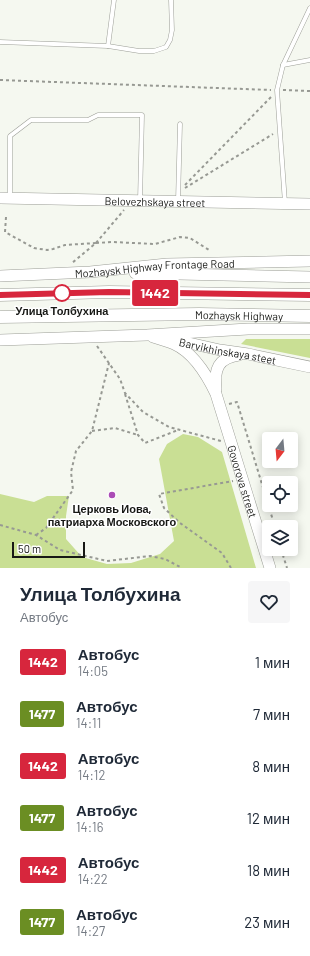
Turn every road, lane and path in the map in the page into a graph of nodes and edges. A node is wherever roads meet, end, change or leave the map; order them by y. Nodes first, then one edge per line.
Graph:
1 (114, 0) edge
2 (171, 0) edge
3 (310, 8) edge
4 (0, 42) edge
5 (108, 46) junction
6 (310, 60) edge
7 (283, 65) junction
8 (0, 80) edge
9 (277, 90) junction
10 (310, 91) edge
11 (180, 124) dead end
12 (280, 130) junction
13 (178, 197) junction
14 (5, 199) edge
15 (136, 201) junction
16 (285, 204) junction
17 (310, 204) edge
18 (6, 217) dead end
19 (96, 242) junction
20 (209, 250) dead end
21 (310, 261) edge
22 (72, 263) dead end
23 (90, 272) junction
24 (0, 276) edge
25 (310, 277) edge
26 (4, 295) edge
27 (310, 295) edge
28 (310, 316) edge
29 (4, 317) edge
30 (310, 329) edge
31 (146, 334) junction
32 (0, 340) edge
33 (95, 344) dead end
34 (248, 354) junction
35 (109, 363) junction
36 (310, 367) edge
37 (125, 393) junction
38 (216, 394) junction
39 (226, 405) dead end
40 (180, 430) junction
41 (92, 431) junction
42 (138, 435) junction
43 (222, 442) dead end
44 (234, 481) dead end
45 (273, 520) edge
46 (0, 525) edge
47 (36, 535) junction
48 (283, 556) edge
49 (182, 568) edge
50 (232, 568) edge
51 (270, 568) edge
52 (287, 568) edge

1 - 5 lane
2 - 5 lane
3 - 7 lane
4 - 5 lane
6 - 7 lane
7 - 9 lane
8 - 9 path
9 - 10 path
9 - 12 lane
9 - 13 path
11 - 13 lane
12 - 13 path
12 - 16 lane
13 - 15 main road, Belovezhskaya street
13 - 16 main road, Belovezhskaya street
14 - 15 main road, Belovezhskaya street
14 - 15 lane
15 - 19 path
16 - 17 main road, Belovezhskaya street
18 - 19 path
19 - 20 path
19 - 22 path
21 - 23 main road, Mozhaysk Highway Frontage Road
23 - 24 main road, Mozhaysk Highway Frontage Road
23 - 25 main road
26 - 27 main road, Mozhaysk Highway
28 - 29 main road, Mozhaysk Highway
30 - 31 main road
31 - 32 main road
31 - 34 main road, Barvikhinskaya steet
31 - 38 main road, Govorova street
33 - 35 path
34 - 36 main road, Barvikhinskaya steet
34 - 38 main road, Govorova street
35 - 37 path
35 - 41 path
37 - 40 path
37 - 42 path
38 - 51 main road, Govorova street
39 - 45 path
40 - 42 path
40 - 43 path
41 - 42 path
41 - 47 path
44 - 50 path
46 - 47 path
47 - 49 path
48 - 52 path

